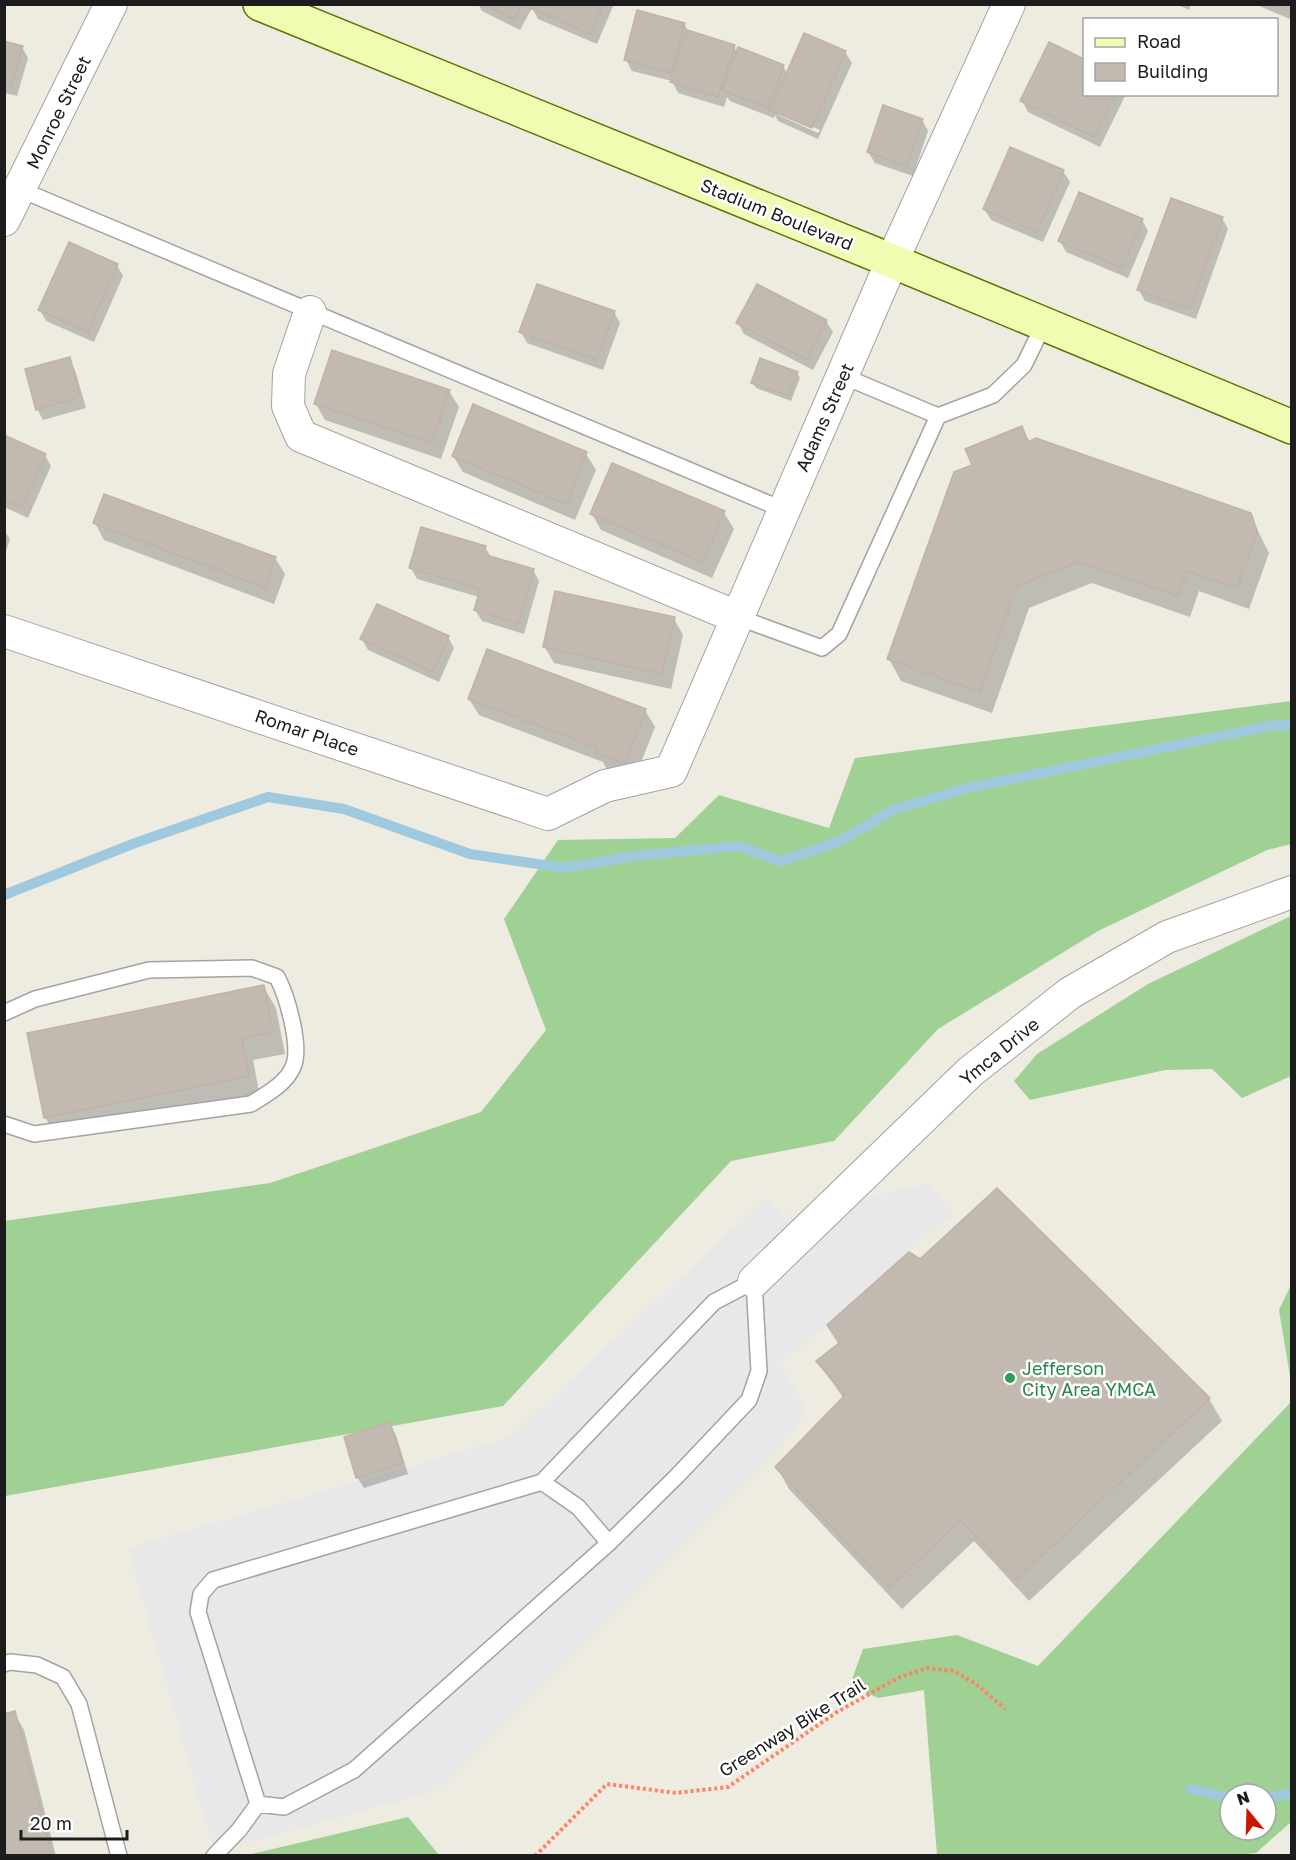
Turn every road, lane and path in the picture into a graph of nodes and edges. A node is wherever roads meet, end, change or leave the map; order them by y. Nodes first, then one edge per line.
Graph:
1 (111, 4) edge
2 (260, 4) edge
3 (1002, 7) edge
4 (20, 189) junction
5 (4, 220) edge
6 (892, 261) junction
7 (310, 312) junction
8 (1044, 324) junction
9 (843, 376) junction
10 (938, 416) junction
11 (1292, 427) edge
12 (784, 510) junction
13 (737, 617) junction
14 (4, 631) edge
15 (605, 786) joint
16 (1292, 892) edge
17 (4, 1013) edge
18 (4, 1124) edge
19 (754, 1281) junction
20 (542, 1482) junction
21 (609, 1543) junction
22 (4, 1664) edge
23 (1005, 1709) dead end
24 (258, 1804) junction
25 (119, 1856) edge
26 (214, 1856) edge
27 (535, 1856) edge

1 - 4 street, Monroe Street
2 - 6 main road, Stadium Boulevard
3 - 6 street, Adams Street
4 - 5 street, Monroe Street
4 - 7 lane
6 - 8 main road, Stadium Boulevard
6 - 9 street, Adams Street
7 - 12 lane
7 - 13 street
8 - 10 lane
8 - 11 main road, Stadium Boulevard
9 - 10 lane
9 - 12 street, Adams Street
10 - 13 lane
12 - 13 street, Adams Street
13 - 15 street, Adams Street
14 - 15 street, Romar Place
16 - 19 street, Ymca Drive
17 - 18 lane
19 - 20 lane
19 - 21 lane
20 - 21 lane
20 - 24 lane
21 - 24 lane
22 - 25 lane
23 - 27 path, Greenway Bike Trail
24 - 26 lane

